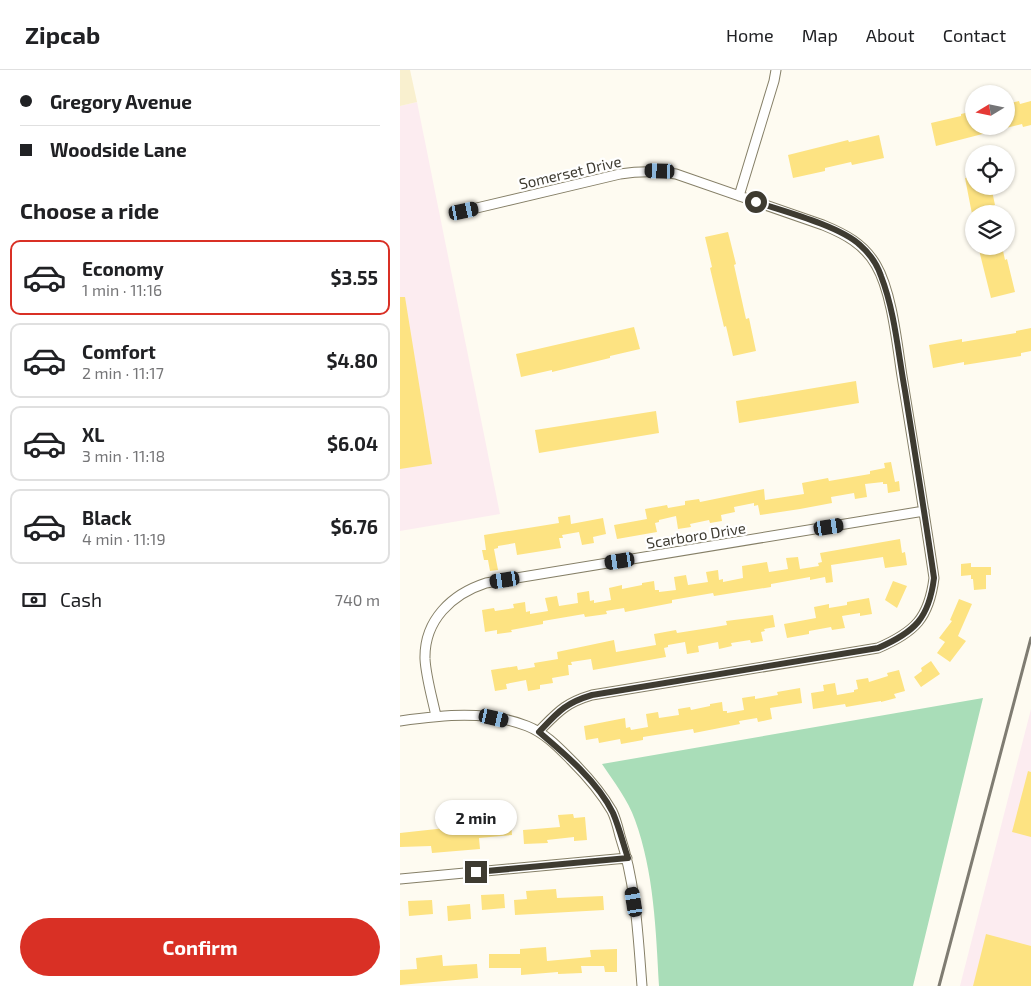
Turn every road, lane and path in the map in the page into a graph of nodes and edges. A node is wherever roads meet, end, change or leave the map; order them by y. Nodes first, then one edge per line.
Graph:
1 (776, 70) edge
2 (739, 196) junction
3 (464, 211) dead end
4 (924, 511) junction
5 (436, 716) junction
6 (400, 721) edge
7 (539, 732) junction
8 (628, 858) junction
9 (400, 879) edge
10 (642, 986) edge

1 - 2 street
2 - 3 street, Somerset Drive
2 - 4 street, Somerset Drive
4 - 5 street, Scarboro Drive
4 - 7 street, Somerset Drive
5 - 6 street
5 - 7 street
7 - 8 street
8 - 9 street
8 - 10 street

